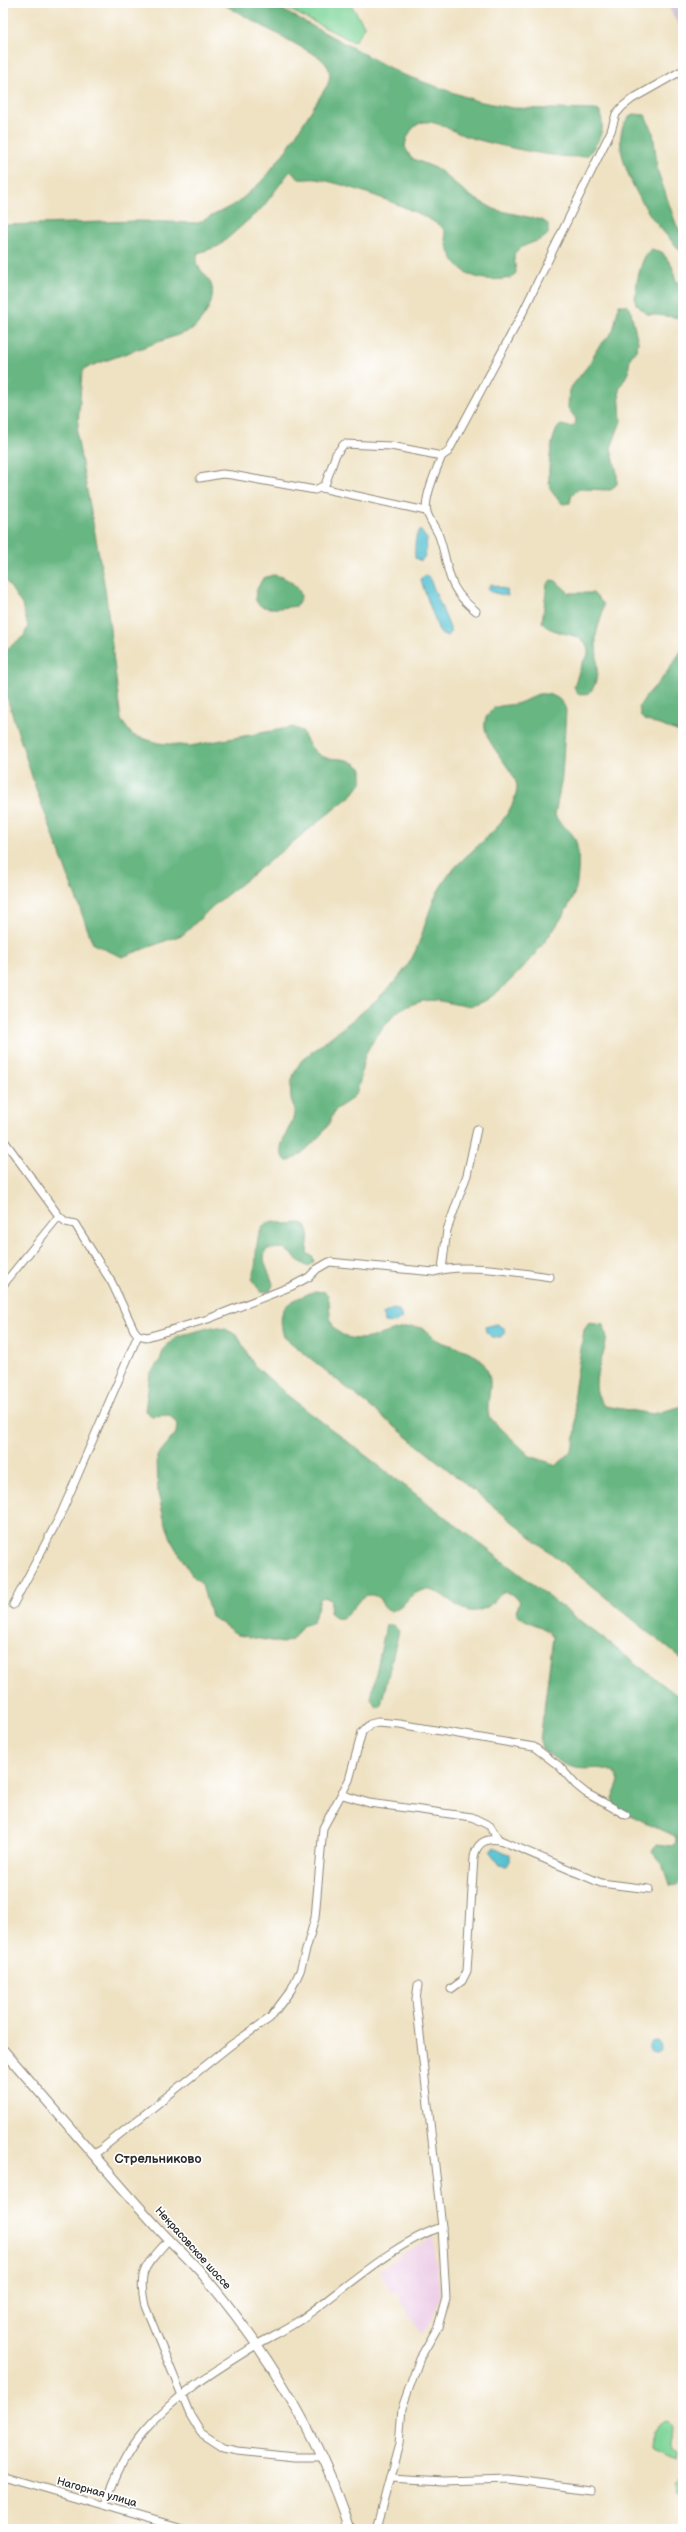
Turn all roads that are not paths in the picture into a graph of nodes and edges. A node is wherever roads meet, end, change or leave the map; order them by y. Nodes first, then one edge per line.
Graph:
1 (683, 70) edge
2 (442, 456) junction
3 (200, 478) dead end
4 (321, 488) junction
5 (426, 511) junction
6 (476, 611) dead end
7 (477, 1129) dead end
8 (5, 1142) edge
9 (59, 1216) junction
10 (442, 1269) junction
11 (550, 1277) dead end
12 (3, 1285) edge
13 (138, 1335) junction
14 (13, 1605) dead end
15 (343, 1795) junction
16 (626, 1815) dead end
17 (499, 1840) junction
18 (649, 1889) dead end
19 (418, 1985) dead end
20 (451, 1989) dead end
21 (3, 2050) edge
22 (95, 2154) junction
23 (442, 2227) junction
24 (169, 2239) junction
25 (257, 2345) junction
26 (182, 2395) junction
27 (323, 2457) junction
28 (3, 2476) edge
29 (390, 2478) junction
30 (591, 2490) dead end
31 (105, 2504) junction
32 (185, 2529) edge
33 (350, 2529) edge
34 (376, 2529) edge

1 - 2 street
2 - 4 street
2 - 5 street
3 - 4 street
4 - 5 street
5 - 6 street
7 - 10 street
8 - 9 street
9 - 12 street
9 - 13 street
10 - 11 street
10 - 13 street
13 - 14 street
15 - 16 street
15 - 17 street
15 - 22 street
17 - 18 street
17 - 20 street
19 - 23 street
21 - 22 street, Некрасовское шоссе
22 - 24 street, Некрасовское шоссе
23 - 25 street
23 - 29 street
24 - 25 street, Некрасовское шоссе
24 - 26 street
25 - 26 street
25 - 27 street, Некрасовское шоссе
26 - 27 street
26 - 31 street
27 - 33 street, Некрасовское шоссе
28 - 31 street, Нагорная улица
29 - 30 street
29 - 34 street
31 - 32 street, Нагорная улица

